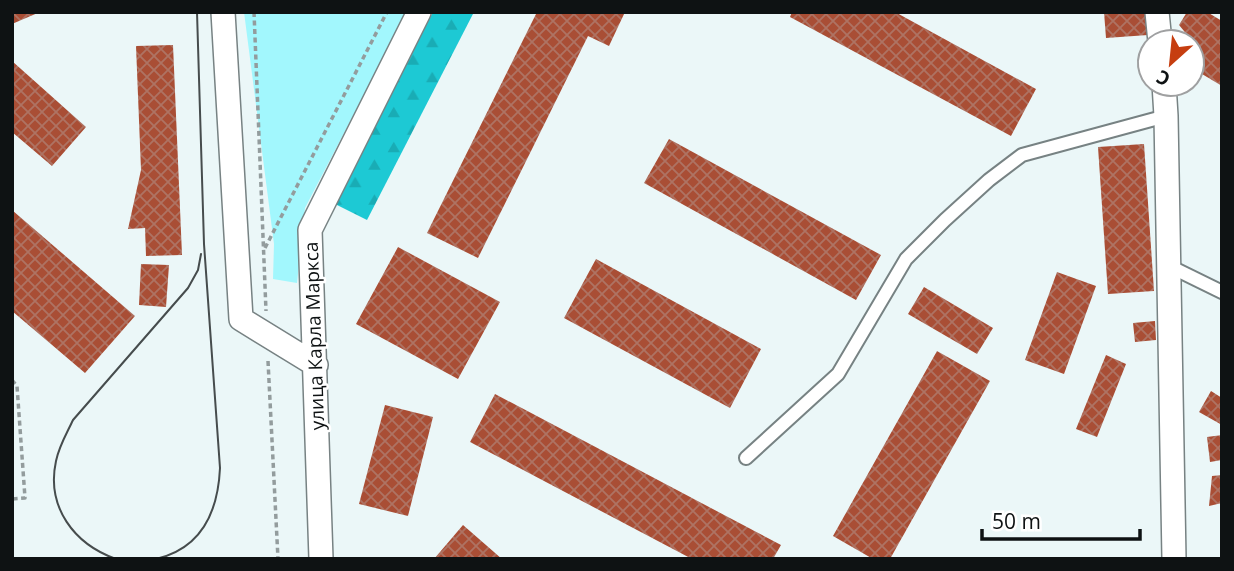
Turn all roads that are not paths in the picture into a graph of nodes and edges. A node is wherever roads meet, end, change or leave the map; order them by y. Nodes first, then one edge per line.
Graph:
1 (223, 12) edge
2 (419, 12) edge
3 (1165, 98) edge
4 (1167, 116) junction
5 (1169, 266) junction
6 (1222, 292) edge
7 (316, 365) junction
8 (746, 458) dead end
9 (321, 559) edge
10 (1174, 559) edge

1 - 7 street
2 - 7 street, улица Карла Маркса
3 - 4 street
4 - 5 street
4 - 8 lane
5 - 6 lane
5 - 10 street
7 - 9 street, улица Карла Маркса

